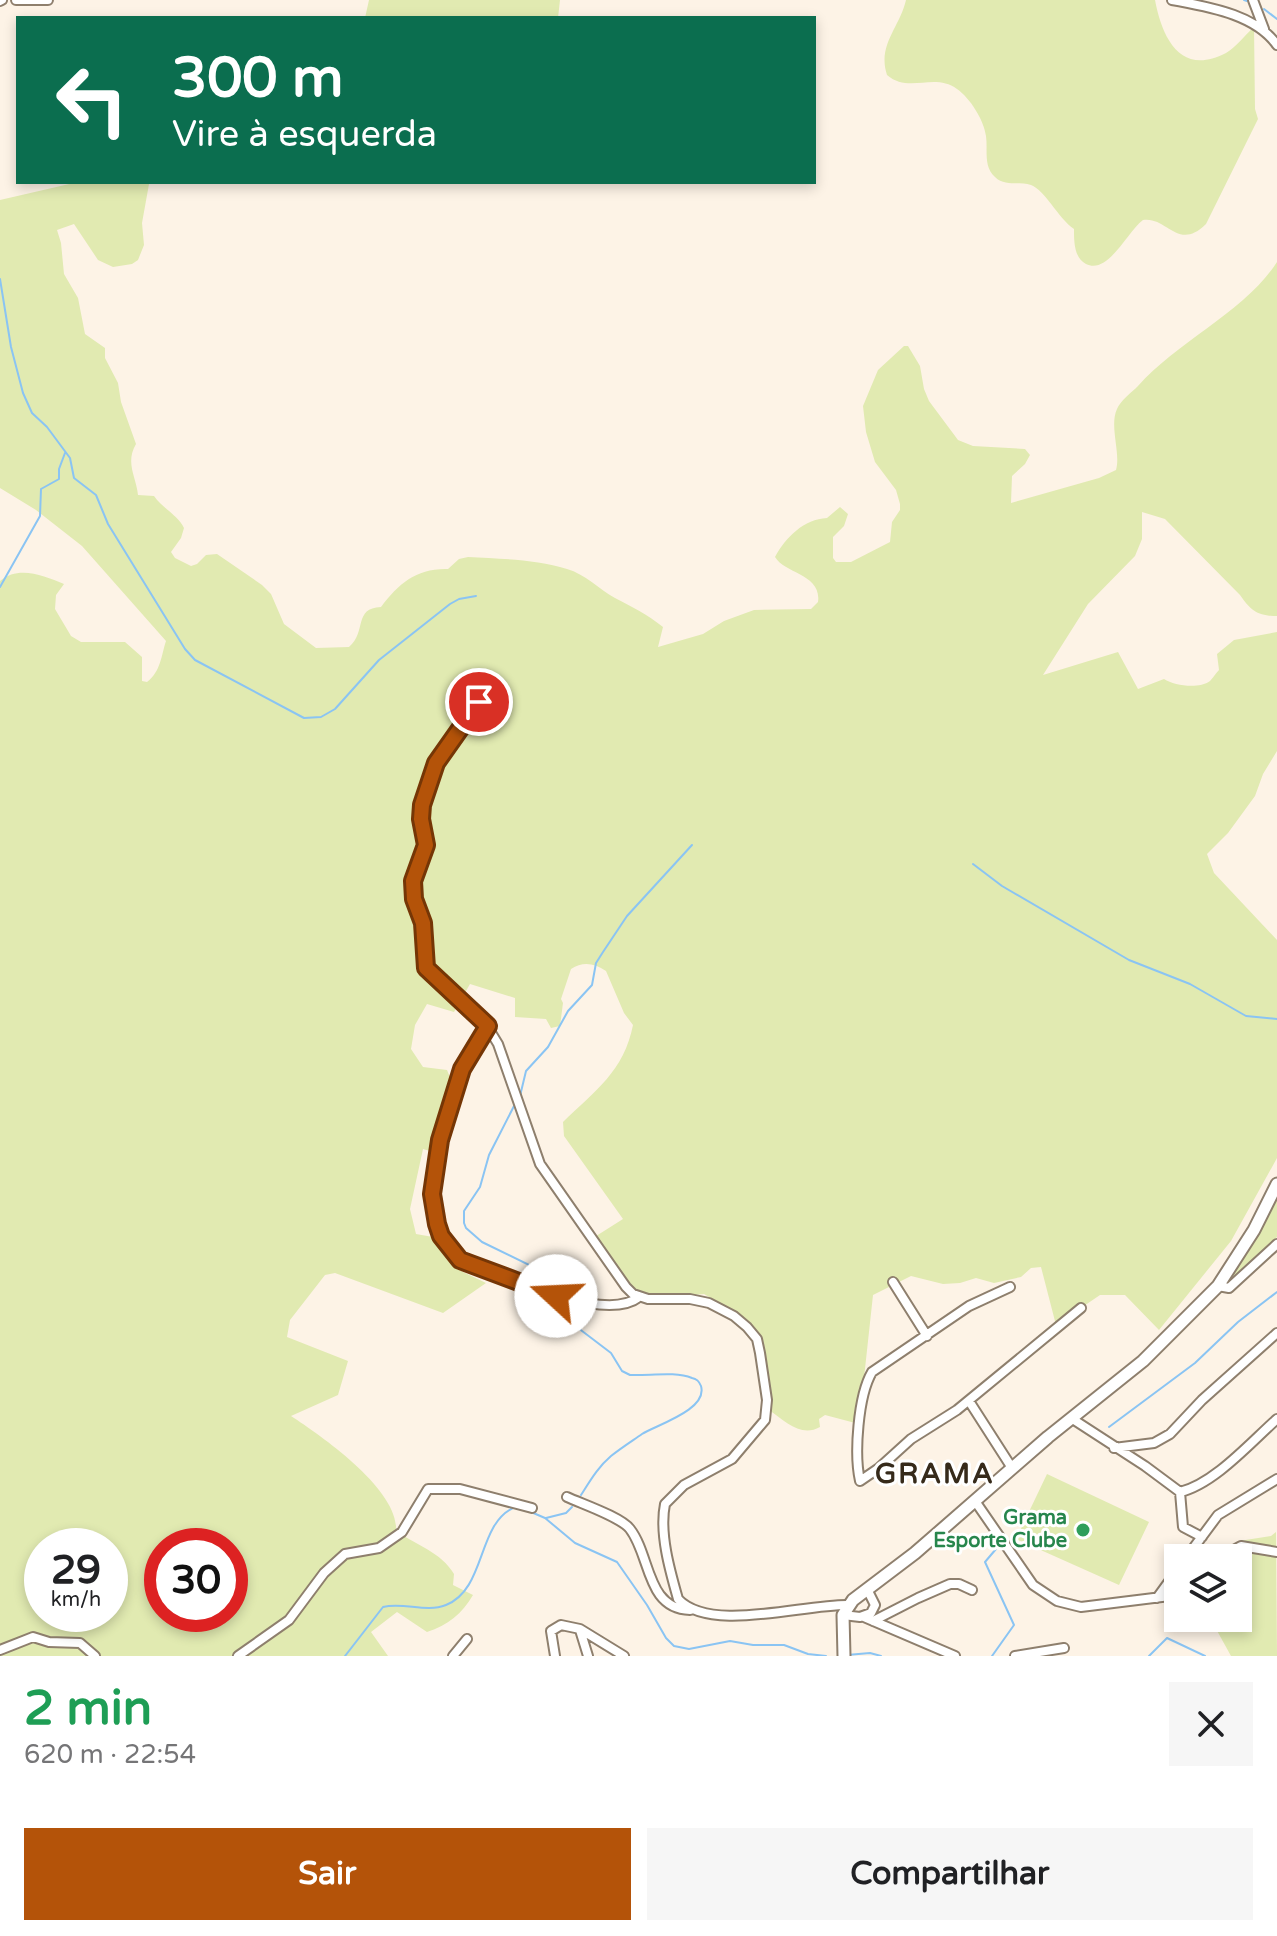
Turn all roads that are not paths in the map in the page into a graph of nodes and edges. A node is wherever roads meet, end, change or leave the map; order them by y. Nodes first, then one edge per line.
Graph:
1 (16, 0) edge
2 (48, 0) edge
3 (1172, 0) edge
4 (1253, 0) edge
5 (1264, 30) junction
6 (1277, 45) edge
7 (487, 688) dead end
8 (488, 1026) junction
9 (1277, 1184) edge
10 (1277, 1244) edge
11 (893, 1282) dead end
12 (1218, 1286) junction
13 (1010, 1287) dead end
14 (639, 1297) junction
15 (1081, 1308) dead end
16 (1277, 1333) edge
17 (927, 1336) junction
18 (969, 1401) junction
19 (1071, 1418) junction
20 (1277, 1419) edge
21 (1114, 1448) junction
22 (1012, 1468) junction
23 (1277, 1479) edge
24 (1180, 1492) junction
25 (567, 1497) dead end
26 (975, 1501) junction
27 (532, 1508) dead end
28 (1202, 1537) junction
29 (1197, 1544) edge
30 (1252, 1548) edge
31 (1277, 1552) edge
32 (1164, 1588) edge
33 (867, 1589) junction
34 (972, 1590) dead end
35 (1164, 1597) edge
36 (1157, 1598) junction
37 (695, 1609) junction
38 (846, 1610) junction
39 (864, 1617) junction
40 (873, 1621) junction
41 (576, 1627) junction
42 (467, 1639) dead end
43 (1064, 1648) dead end
44 (0, 1650) edge
45 (844, 1653) edge
46 (95, 1656) edge
47 (238, 1656) edge
48 (453, 1656) edge
49 (555, 1656) edge
50 (588, 1656) edge
51 (624, 1656) edge
52 (955, 1656) edge
53 (1015, 1656) edge

1 - 2 street
3 - 5 street
4 - 5 street
5 - 6 street
7 - 8 street
8 - 14 street
8 - 14 street
9 - 12 main road
10 - 12 street
11 - 17 street
12 - 19 main road
13 - 17 street
14 - 37 street
15 - 18 street
16 - 21 street
17 - 18 street
18 - 22 street
19 - 21 street
19 - 22 main road
20 - 24 street
21 - 24 street
22 - 26 main road
23 - 28 street
24 - 28 street
25 - 37 street
26 - 33 main road
26 - 36 street
27 - 47 street
28 - 29 street
30 - 31 street
32 - 36 street
33 - 38 main road
33 - 39 street
34 - 40 street
35 - 36 street
37 - 38 street
38 - 39 street
38 - 45 main road
39 - 40 street
40 - 52 street
41 - 49 street
41 - 50 street
41 - 51 street
42 - 48 street
43 - 53 street
44 - 46 street

